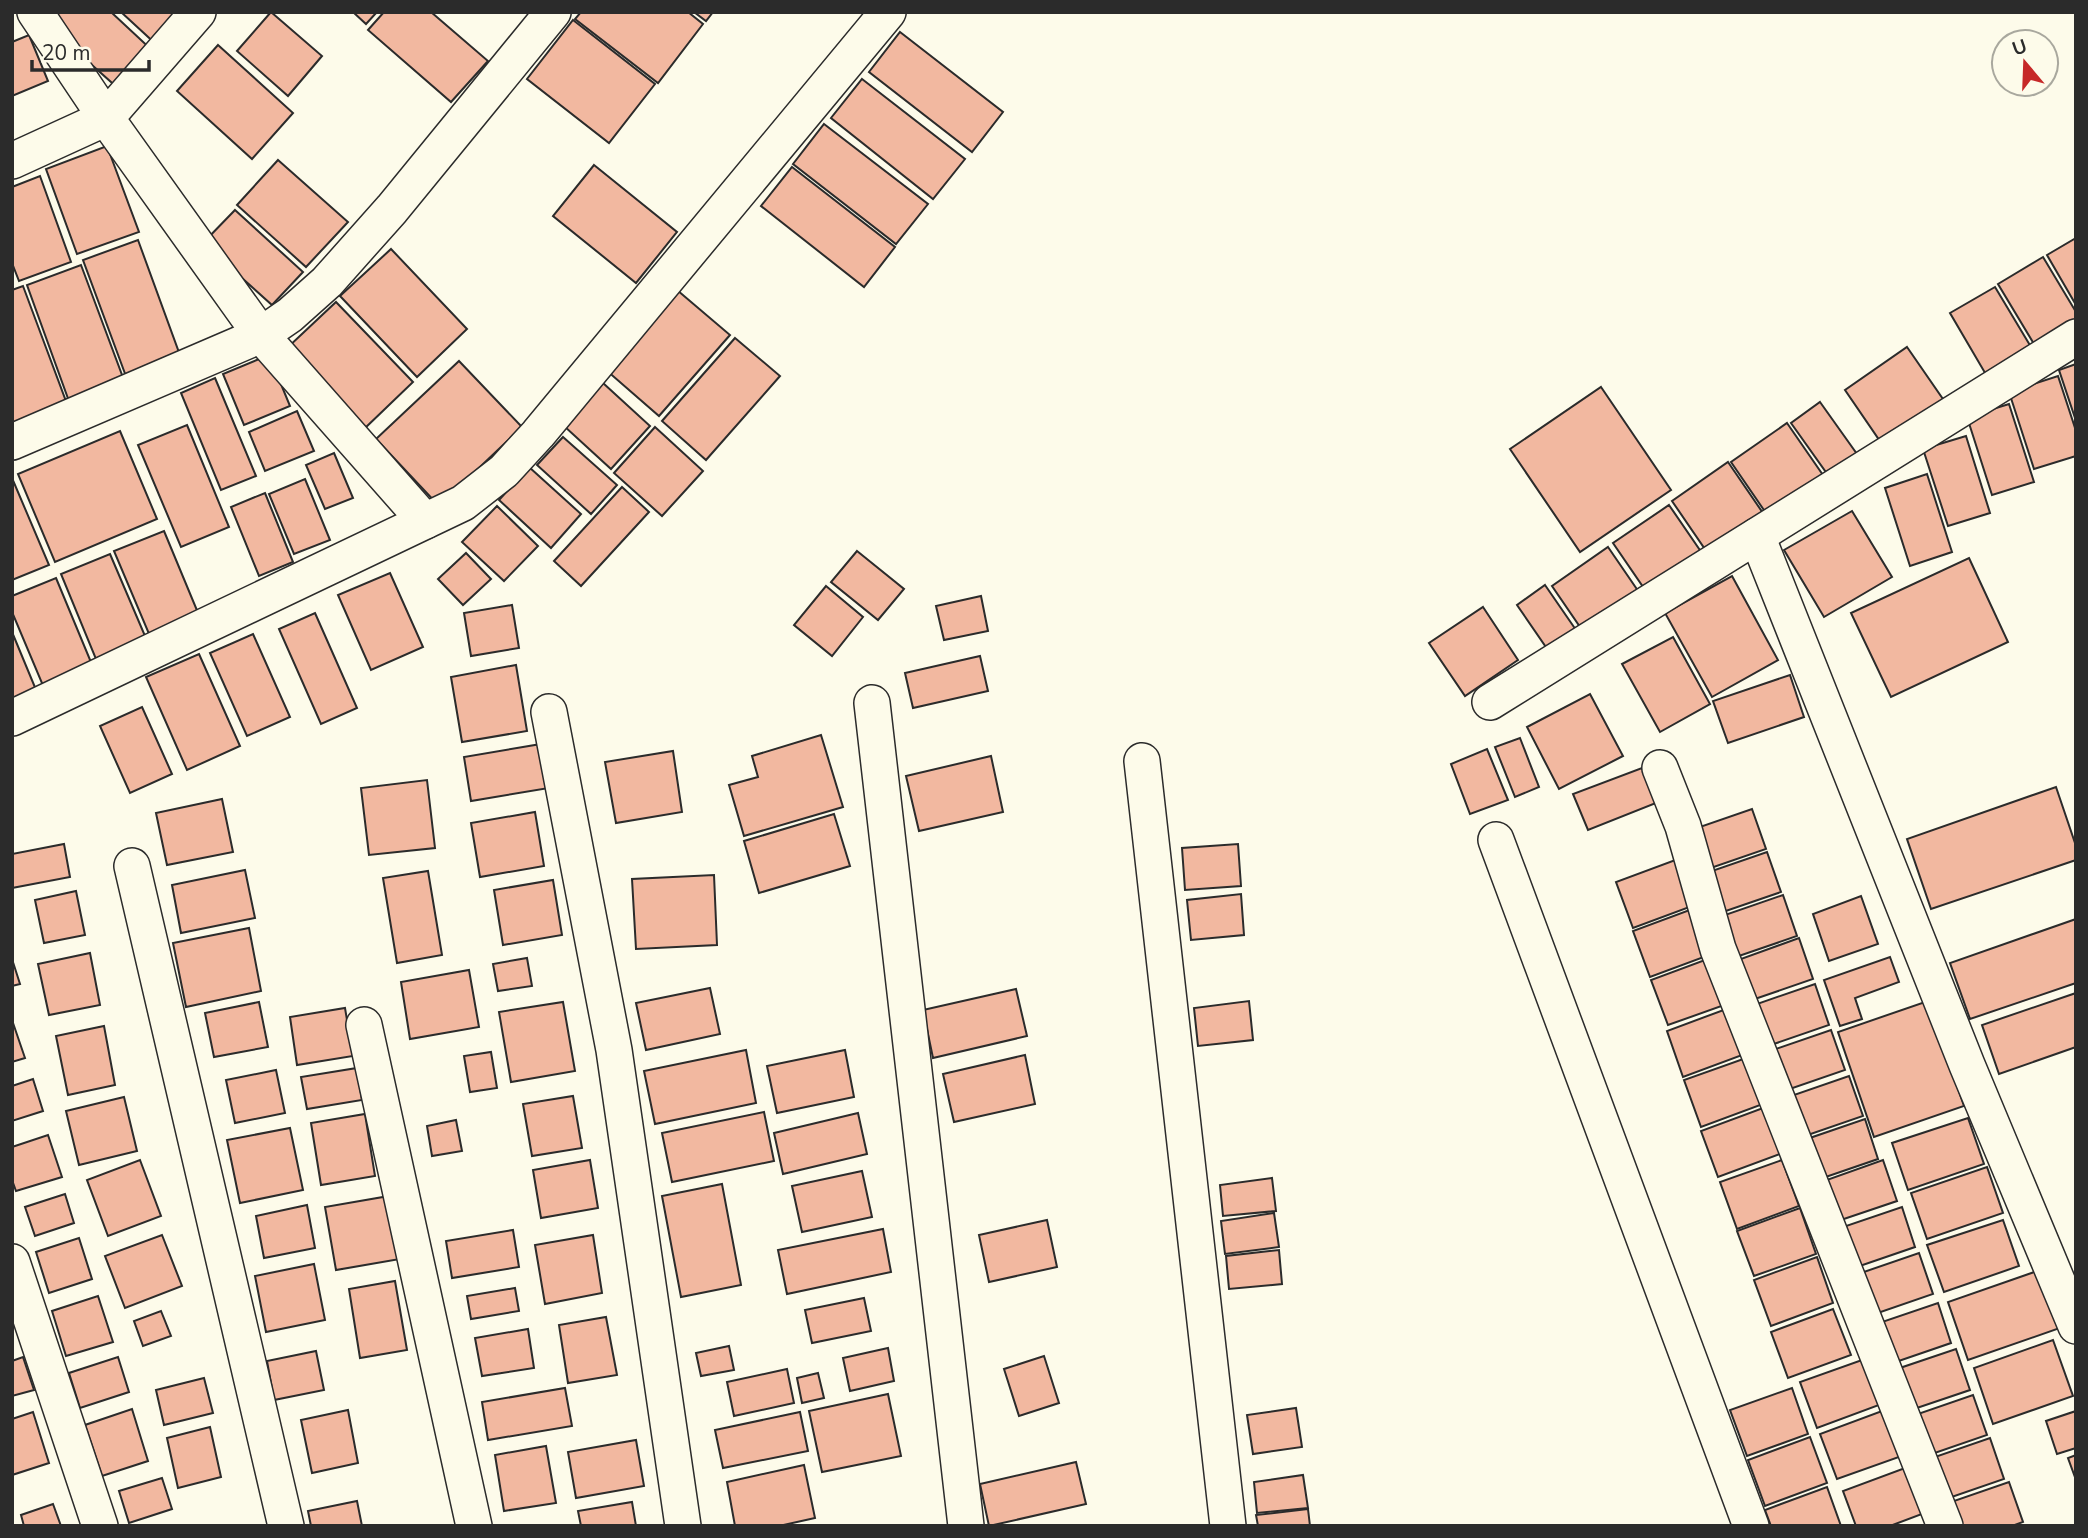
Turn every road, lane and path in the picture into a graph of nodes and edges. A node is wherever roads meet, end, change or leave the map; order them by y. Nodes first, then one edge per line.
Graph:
1 (35, 12) edge
2 (198, 12) edge
3 (553, 12) edge
4 (888, 12) edge
5 (106, 118) junction
6 (12, 161) edge
7 (261, 335) junction
8 (2076, 337) edge
9 (12, 442) edge
10 (425, 521) junction
11 (1757, 536) junction
12 (1490, 702) dead end
13 (873, 704) dead end
14 (549, 712) dead end
15 (12, 718) edge
16 (1142, 761) dead end
17 (1660, 768) dead end
18 (1496, 840) dead end
19 (132, 866) dead end
20 (364, 1026) dead end
21 (12, 1262) edge
22 (2076, 1326) edge
23 (100, 1526) edge
24 (286, 1526) edge
25 (474, 1526) edge
26 (683, 1526) edge
27 (965, 1526) edge
28 (1228, 1526) edge
29 (1751, 1526) edge
30 (1945, 1526) edge

1 - 5 street
2 - 5 street
3 - 7 street
4 - 10 street
5 - 6 street
5 - 7 street
7 - 9 street
7 - 10 street
8 - 11 street
10 - 15 street
11 - 12 street
11 - 22 street
13 - 27 street
14 - 26 street
16 - 28 street
17 - 30 street
18 - 29 street
19 - 24 street
20 - 25 street
21 - 23 street

